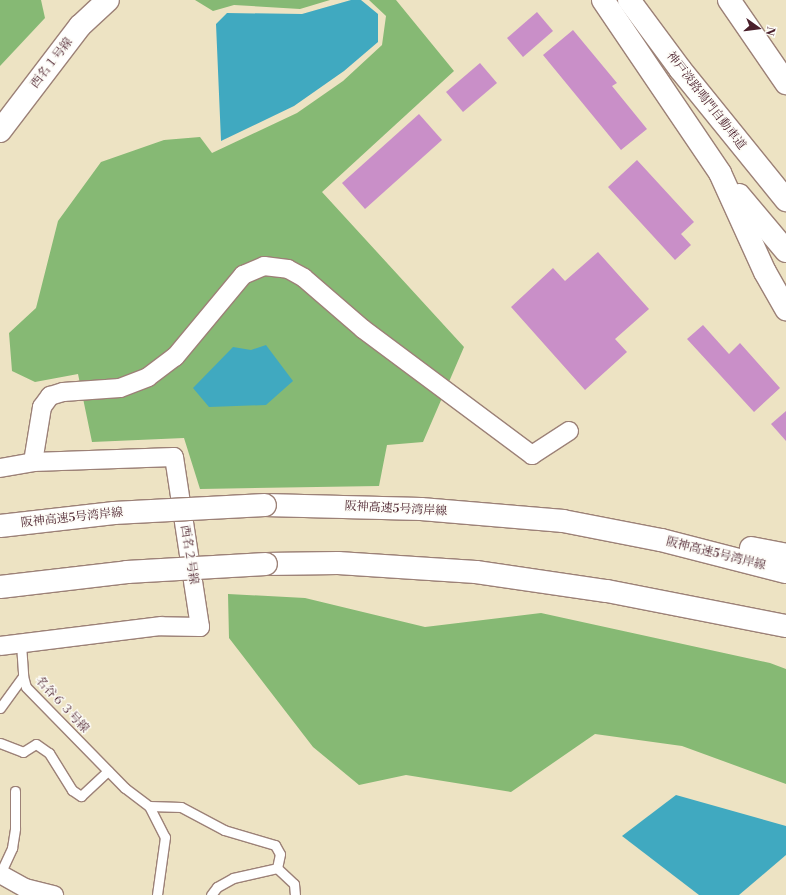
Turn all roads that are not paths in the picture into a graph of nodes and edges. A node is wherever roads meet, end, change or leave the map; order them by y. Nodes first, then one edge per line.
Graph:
1 (108, 0) edge
2 (602, 0) edge
3 (629, 0) edge
4 (729, 0) edge
5 (746, 26) junction
6 (786, 75) edge
7 (786, 83) edge
8 (0, 131) edge
9 (720, 173) junction
10 (786, 200) edge
11 (786, 251) edge
12 (786, 309) edge
13 (569, 431) dead end
14 (33, 462) junction
15 (0, 468) edge
16 (563, 522) junction
17 (0, 526) edge
18 (786, 555) edge
19 (786, 572) edge
20 (0, 587) edge
21 (677, 604) junction
22 (786, 626) edge
23 (786, 636) edge
24 (21, 644) junction
25 (0, 646) edge
26 (23, 676) junction
27 (0, 708) edge
28 (0, 744) edge
29 (108, 771) junction
30 (15, 791) dead end
31 (149, 806) junction
32 (277, 868) junction
33 (0, 874) edge
34 (23, 891) edge
35 (54, 895) edge
36 (157, 895) edge
37 (211, 895) edge
38 (295, 895) edge

1 - 8 main road, 西名１号線
2 - 9 main road
3 - 10 main road, 神戸淡路鳴門自動車道
4 - 5 main road
5 - 6 main road
5 - 7 main road
9 - 11 main road
9 - 12 main road
13 - 14 street
14 - 15 street, 西名２号線
14 - 24 street, 西名２号線
16 - 17 main road, 阪神高速5号湾岸線, bridge
16 - 18 main road
16 - 19 main road, 阪神高速5号湾岸線
20 - 21 main road, bridge
21 - 22 main road
21 - 23 main road
24 - 25 street, 西名２号線
24 - 26 lane, 名谷６３号線
26 - 27 lane
26 - 29 lane, 名谷６３号線
28 - 29 lane
29 - 31 lane, 名谷６３号線
30 - 33 lane
31 - 32 lane
31 - 36 lane
32 - 37 lane
32 - 38 lane
33 - 34 street
34 - 35 street

